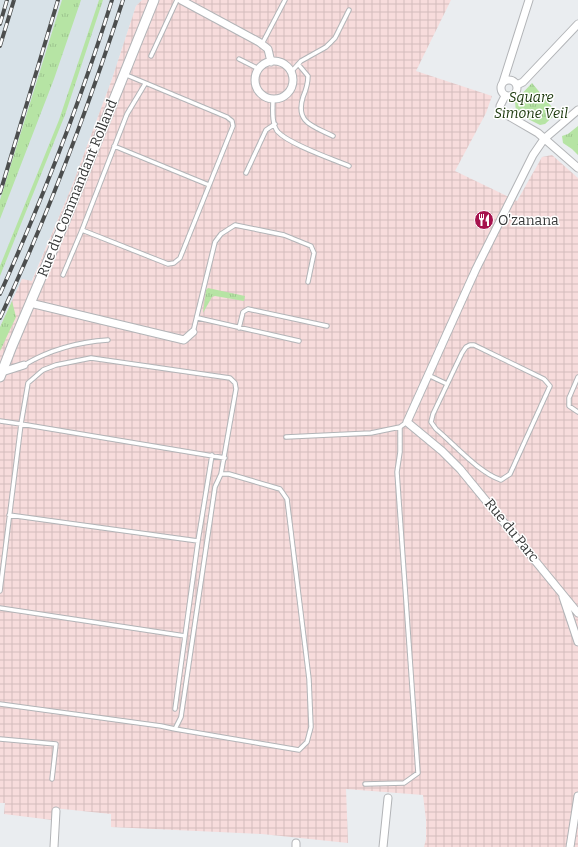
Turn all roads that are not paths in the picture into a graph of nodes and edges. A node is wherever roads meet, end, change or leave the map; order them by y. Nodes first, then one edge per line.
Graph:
1 (154, 0) edge
2 (177, 0) edge
3 (180, 0) edge
4 (285, 0) edge
5 (530, 0) edge
6 (349, 10) dead end
7 (578, 24) edge
8 (262, 44) junction
9 (151, 56) dead end
10 (239, 59) dead end
11 (271, 62) junction
12 (298, 64) junction
13 (259, 69) junction
14 (291, 72) junction
15 (123, 74) junction
16 (503, 82) junction
17 (145, 84) junction
18 (516, 85) junction
19 (506, 96) junction
20 (273, 99) junction
21 (578, 110) edge
22 (275, 124) junction
23 (333, 136) dead end
24 (544, 139) junction
25 (114, 146) junction
26 (348, 166) dead end
27 (578, 168) edge
28 (246, 174) dead end
29 (209, 185) junction
30 (82, 230) junction
31 (64, 275) dead end
32 (308, 282) dead end
33 (30, 303) junction
34 (198, 318) junction
35 (327, 326) dead end
36 (239, 328) junction
37 (193, 332) joint
38 (108, 340) dead end
39 (299, 341) dead end
40 (24, 365) joint
41 (1, 375) edge
42 (428, 375) junction
43 (578, 377) edge
44 (447, 384) junction
45 (578, 412) edge
46 (0, 421) edge
47 (407, 422) junction
48 (21, 424) junction
49 (400, 427) junction
50 (286, 436) dead end
51 (212, 455) junction
52 (225, 458) junction
53 (221, 474) junction
54 (9, 515) junction
55 (198, 541) junction
56 (0, 591) edge
57 (561, 593) junction
58 (0, 608) edge
59 (578, 613) edge
60 (185, 636) junction
61 (578, 642) edge
62 (0, 700) edge
63 (2, 704) edge
64 (174, 709) dead end
65 (175, 729) junction
66 (0, 739) edge
67 (52, 779) dead end
68 (365, 784) dead end
69 (578, 796) edge
70 (388, 798) dead end
71 (56, 810) dead end
72 (54, 847) edge
73 (383, 847) edge
74 (570, 847) edge

1 - 15 street, Rue du Commandant Rolland
2 - 9 lane
3 - 8 street
4 - 8 lane
5 - 16 street
6 - 12 lane
7 - 18 street
8 - 11 street
10 - 13 lane
11 - 13 street
11 - 14 street
12 - 14 lane
12 - 23 lane
13 - 20 street
14 - 20 street
15 - 17 lane
15 - 33 street, Rue du Commandant Rolland
16 - 18 street
16 - 19 street
17 - 25 lane
17 - 29 lane
18 - 19 street
19 - 24 street
20 - 22 lane
21 - 24 street
22 - 26 lane
22 - 28 lane
24 - 27 street
24 - 42 street
25 - 29 lane
25 - 30 lane
29 - 30 lane
30 - 31 lane
32 - 34 lane
33 - 37 street
33 - 41 street, Rue du Commandant Rolland
34 - 36 lane
34 - 37 lane
35 - 36 lane
36 - 39 lane
38 - 40 lane
40 - 41 street
42 - 44 lane
42 - 47 street
43 - 45 lane
44 - 44 lane
46 - 48 lane
47 - 49 lane
47 - 57 street, Rue du Parc
48 - 51 lane
48 - 52 lane
48 - 54 lane
49 - 50 lane
49 - 68 lane
51 - 52 lane
51 - 55 lane
52 - 53 lane
53 - 65 lane
53 - 65 lane
54 - 55 lane
54 - 56 lane
55 - 60 lane
57 - 59 street, Rue du Parc
57 - 61 street
58 - 60 lane
60 - 64 lane
62 - 63 lane
63 - 65 lane
66 - 67 lane
69 - 74 street
70 - 73 street
71 - 72 street

